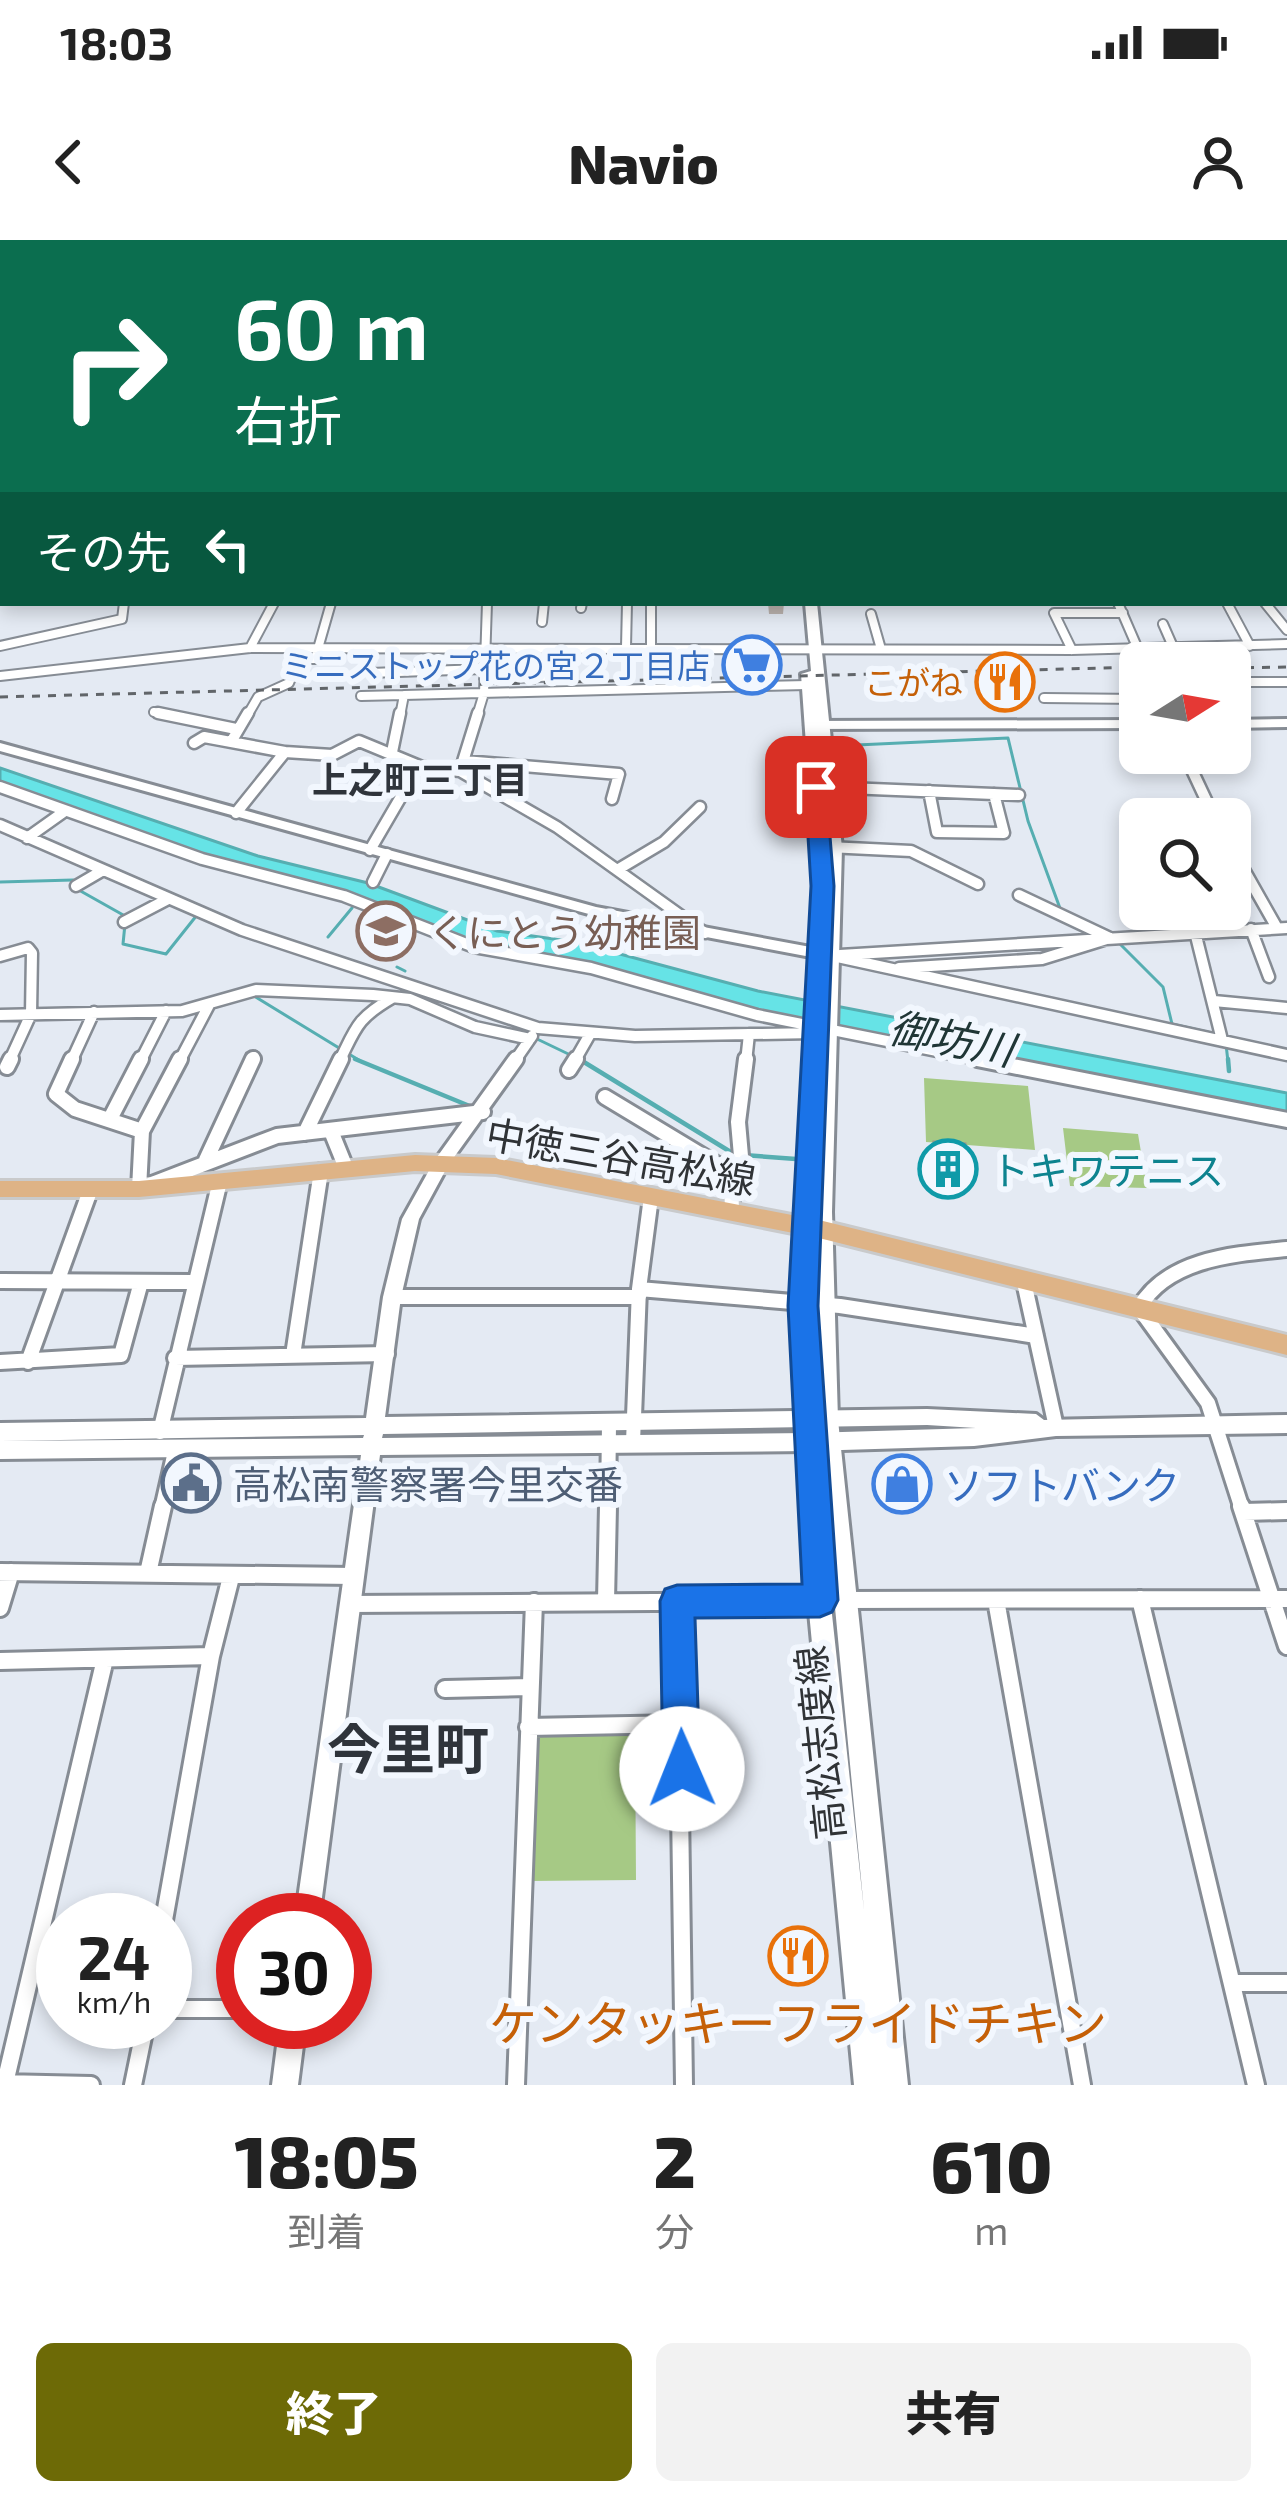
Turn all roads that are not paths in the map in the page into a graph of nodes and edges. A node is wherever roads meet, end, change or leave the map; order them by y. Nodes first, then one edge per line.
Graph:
1 (124, 606) edge
2 (272, 606) edge
3 (330, 606) edge
4 (487, 606) edge
5 (544, 606) edge
6 (628, 606) edge
7 (651, 606) edge
8 (802, 606) edge
9 (811, 606) edge
10 (1229, 606) edge
11 (1267, 606) edge
12 (1120, 608) edge
13 (871, 614) dead end
14 (542, 622) dead end
15 (1162, 624) dead end
16 (1287, 630) edge
17 (1135, 642) edge
18 (1171, 642) edge
19 (1248, 642) edge
20 (1287, 644) edge
21 (0, 646) edge
22 (482, 646) junction
23 (1251, 646) edge
24 (319, 647) junction
25 (626, 647) junction
26 (651, 647) junction
27 (810, 647) junction
28 (250, 648) junction
29 (881, 649) junction
30 (1119, 649) edge
31 (1072, 650) junction
32 (111, 667) junction
33 (370, 673) dead end
34 (483, 674) junction
35 (0, 676) edge
36 (566, 676) dead end
37 (104, 681) dead end
38 (1251, 682) edge
39 (1287, 682) edge
40 (807, 685) junction
41 (484, 692) junction
42 (404, 695) junction
43 (361, 697) dead end
44 (1044, 698) dead end
45 (1119, 699) edge
46 (154, 712) dead end
47 (1287, 723) edge
48 (1119, 724) edge
49 (1251, 724) edge
50 (818, 725) junction
51 (236, 729) junction
52 (231, 742) junction
53 (194, 743) dead end
54 (0, 747) edge
55 (285, 752) junction
56 (392, 752) junction
57 (462, 766) junction
58 (0, 787) edge
59 (823, 787) junction
60 (929, 791) junction
61 (994, 794) junction
62 (402, 795) dead end
63 (1019, 795) dead end
64 (612, 799) dead end
65 (700, 807) dead end
66 (65, 811) junction
67 (236, 813) junction
68 (0, 825) edge
69 (27, 838) junction
70 (828, 847) junction
71 (370, 850) junction
72 (387, 854) junction
73 (616, 870) junction
74 (100, 872) junction
75 (1251, 879) edge
76 (373, 882) dead end
77 (978, 884) dead end
78 (76, 886) dead end
79 (1019, 895) dead end
80 (168, 898) junction
81 (124, 922) dead end
82 (1282, 928) edge
83 (1251, 929) joint
84 (1233, 930) edge
85 (1196, 932) junction
86 (706, 934) junction
87 (1110, 938) junction
88 (826, 955) junction
89 (0, 956) edge
90 (885, 970) junction
91 (1269, 976) dead end
92 (435, 992) junction
93 (395, 996) junction
94 (1214, 1001) junction
95 (418, 1002) junction
96 (209, 1005) junction
97 (1287, 1008) edge
98 (166, 1011) junction
99 (94, 1012) junction
100 (31, 1014) junction
101 (0, 1015) edge
102 (823, 1020) junction
103 (534, 1033) junction
104 (590, 1034) junction
105 (748, 1034) junction
106 (1222, 1040) junction
107 (1287, 1055) edge
108 (254, 1057) dead end
109 (7, 1067) dead end
110 (569, 1070) dead end
111 (605, 1097) dead end
112 (483, 1112) junction
113 (111, 1117) junction
114 (1287, 1120) edge
115 (142, 1131) junction
116 (332, 1131) junction
117 (305, 1133) junction
118 (206, 1160) junction
119 (442, 1162) junction
120 (346, 1168) junction
121 (320, 1171) junction
122 (731, 1173) junction
123 (220, 1180) junction
124 (139, 1189) junction
125 (0, 1190) edge
126 (90, 1191) junction
127 (651, 1197) junction
128 (732, 1213) junction
129 (815, 1228) junction
130 (1287, 1249) edge
131 (0, 1282) edge
132 (57, 1282) junction
133 (141, 1282) junction
134 (192, 1282) junction
135 (1024, 1282) junction
136 (639, 1293) junction
137 (392, 1298) junction
138 (813, 1306) junction
139 (1139, 1308) junction
140 (1036, 1336) junction
141 (1287, 1345) edge
142 (387, 1354) junction
143 (293, 1355) junction
144 (176, 1358) junction
145 (0, 1362) edge
146 (28, 1362) junction
147 (1287, 1424) edge
148 (1218, 1425) junction
149 (1056, 1427) junction
150 (0, 1432) edge
151 (819, 1432) junction
152 (609, 1433) junction
153 (633, 1434) junction
154 (172, 1437) junction
155 (374, 1437) junction
156 (0, 1450) edge
157 (1287, 1511) edge
158 (1244, 1512) junction
159 (6, 1572) edge
160 (148, 1573) junction
161 (354, 1576) junction
162 (231, 1577) junction
163 (1280, 1598) edge
164 (1140, 1599) junction
165 (832, 1600) junction
166 (996, 1600) junction
167 (606, 1601) junction
168 (677, 1601) junction
169 (534, 1602) junction
170 (349, 1604) junction
171 (0, 1608) edge
172 (1287, 1646) edge
173 (212, 1656) junction
174 (105, 1659) junction
175 (0, 1661) edge
176 (530, 1687) junction
177 (445, 1690) dead end
178 (681, 1724) junction
179 (528, 1727) junction
180 (169, 1893) edge
181 (311, 1893) edge
182 (1232, 1983) junction
183 (1287, 1983) edge
184 (140, 2049) edge
185 (290, 2049) edge
186 (2, 2083) edge
187 (91, 2085) edge
188 (133, 2085) edge
189 (285, 2085) edge
190 (516, 2085) edge
191 (684, 2085) edge
192 (868, 2085) edge
193 (894, 2085) edge
194 (1082, 2085) edge
195 (1256, 2085) edge

1 - 21 street
2 - 28 street
3 - 24 street
4 - 22 street
5 - 14 street
6 - 25 street
7 - 26 street
8 - 27 main road, 高松志度線
9 - 27 main road, 高松志度線
10 - 19 street
11 - 16 street
12 - 17 street
12 - 31 street
13 - 29 street
15 - 18 street
20 - 23 street
22 - 24 street
22 - 25 street
22 - 34 street
24 - 28 street
24 - 51 street
25 - 26 street
26 - 27 street
27 - 29 street
27 - 40 main road, 高松志度線
27 - 50 main road, 高松志度線
28 - 32 street
29 - 31 street
30 - 31 street
32 - 35 street
32 - 37 street
33 - 34 street
34 - 36 street
34 - 41 street
38 - 39 street
40 - 41 street
40 - 50 main road, 高松志度線
41 - 42 street
41 - 57 street
42 - 43 street
42 - 56 street
44 - 45 street
46 - 51 street
47 - 49 street
48 - 50 street
50 - 59 main road, 高松志度線
51 - 52 street
52 - 53 street
52 - 55 street
54 - 67 street
55 - 56 street
55 - 67 street
56 - 57 street
57 - 64 street
57 - 73 street
58 - 66 street
59 - 60 street
59 - 70 main road, 高松志度線
60 - 61 street
60 - 61 street
61 - 63 street
62 - 71 street
65 - 73 street
66 - 69 street
66 - 102 street
67 - 71 street
68 - 69 street
69 - 74 street
70 - 77 street
70 - 88 main road, 高松志度線
71 - 72 street
72 - 76 street
72 - 86 street
73 - 86 street
74 - 78 street
74 - 80 street
75 - 82 street
79 - 87 street
80 - 81 street
80 - 92 street
82 - 83 street
83 - 91 street
84 - 85 street
85 - 87 street
85 - 94 street
86 - 88 street
87 - 88 street
87 - 90 street
88 - 90 street
88 - 102 main road, 高松志度線
89 - 100 street
90 - 106 street
92 - 95 street
92 - 103 street
93 - 95 street
93 - 96 street
93 - 117 street
94 - 97 street
94 - 106 street
95 - 103 street
96 - 98 street
96 - 115 street
98 - 99 street
98 - 113 street
99 - 100 street
99 - 113 street
100 - 101 street
100 - 109 street
102 - 105 street
102 - 114 street
102 - 129 main road, 高松志度線
103 - 104 street
103 - 112 street
104 - 105 street
104 - 110 street
105 - 122 street
106 - 107 street
108 - 118 street
111 - 122 street
112 - 116 street
112 - 119 street
113 - 115 street
115 - 124 street
116 - 117 street
116 - 120 street
117 - 118 street
118 - 124 street
119 - 120 main road, 中徳三谷高松線
119 - 127 main road, 中徳三谷高松線
119 - 137 street
120 - 121 main road, 中徳三谷高松線
121 - 123 main road, 中徳三谷高松線
121 - 143 street
122 - 128 street
123 - 124 main road, 中徳三谷高松線
123 - 134 street
124 - 126 main road, 中徳三谷高松線
125 - 126 main road, 中徳三谷高松線
126 - 132 street
127 - 128 main road, 中徳三谷高松線
127 - 136 street
128 - 129 main road, 中徳三谷高松線
129 - 135 main road, 中徳三谷高松線
129 - 138 main road, 高松志度線
130 - 139 street
131 - 132 street
132 - 133 street
132 - 146 street
133 - 134 street
133 - 146 street
134 - 144 street
135 - 139 main road, 中徳三谷高松線
135 - 140 street
136 - 137 street
136 - 138 street
136 - 153 street
137 - 142 street
138 - 140 street
138 - 151 main road, 高松志度線
139 - 141 main road, 中徳三谷高松線
139 - 148 street
140 - 149 street
142 - 143 street
142 - 155 street
143 - 144 street
144 - 154 street
145 - 146 street
147 - 148 street
148 - 149 street
148 - 158 street
149 - 151 street
150 - 154 street
151 - 153 street
151 - 165 main road, 高松志度線
152 - 153 street
152 - 155 street
152 - 167 street
154 - 155 street
154 - 156 street
154 - 160 street
155 - 161 street
157 - 158 street
158 - 163 street
159 - 160 street
159 - 171 street
160 - 162 street
161 - 162 street
161 - 170 street
162 - 173 street
163 - 164 street
163 - 172 street
164 - 166 street
164 - 182 street
165 - 166 street
165 - 168 street
165 - 192 main road, 高松志度線
165 - 193 main road, 高松志度線
166 - 194 street
167 - 168 street
167 - 169 street
168 - 178 street
169 - 170 street
169 - 176 street
170 - 181 street
173 - 174 street
173 - 180 street
174 - 175 street
174 - 186 street
176 - 177 street
176 - 179 street
178 - 179 street
178 - 191 street
179 - 190 street
182 - 183 street
182 - 195 street
184 - 188 street
185 - 189 street
186 - 187 street

